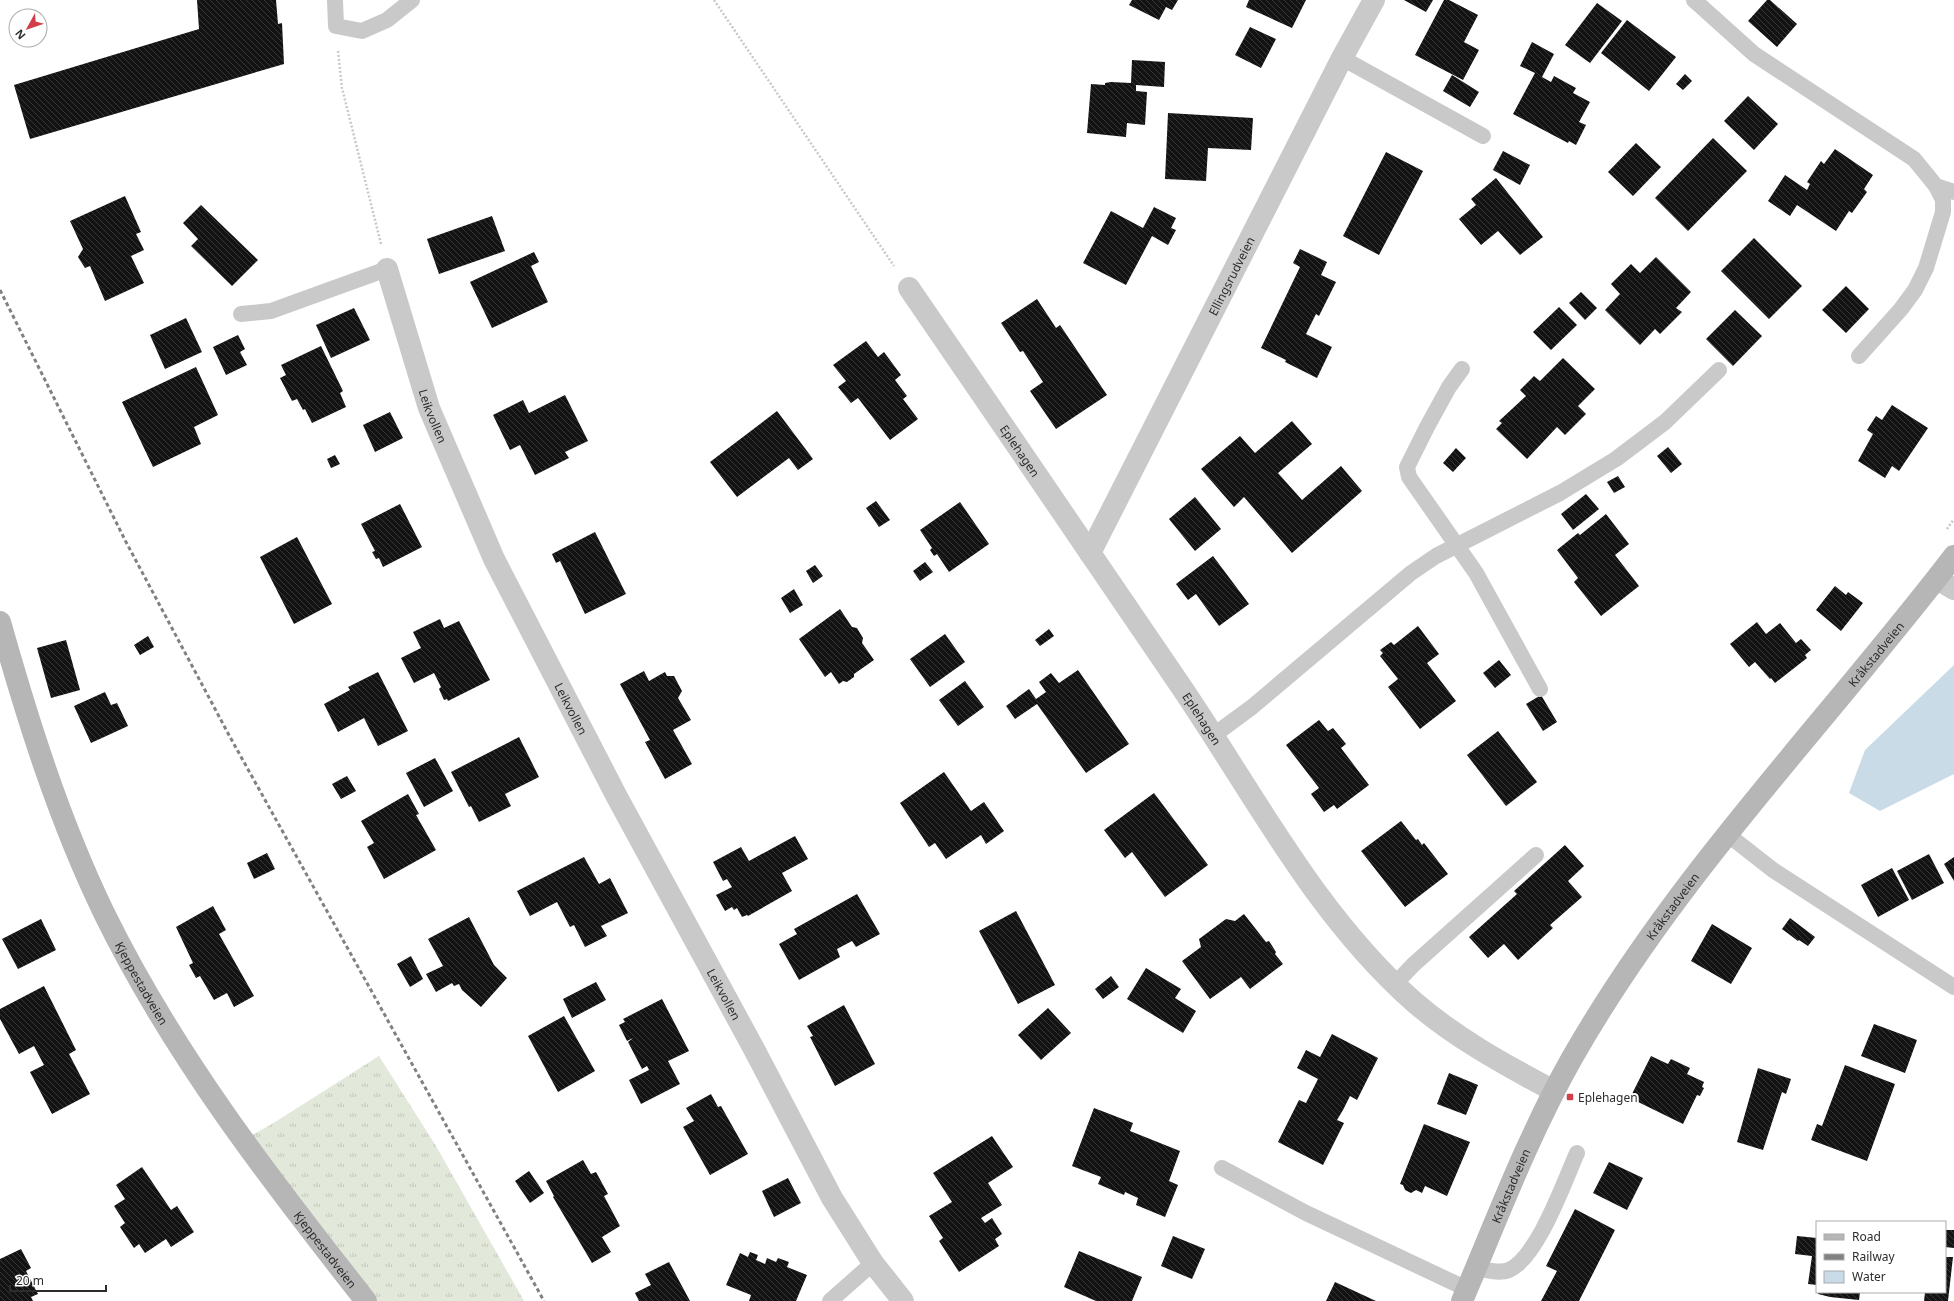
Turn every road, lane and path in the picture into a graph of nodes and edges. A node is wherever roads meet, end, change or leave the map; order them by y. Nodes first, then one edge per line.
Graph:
1 (334, 0) edge
2 (412, 0) edge
3 (714, 0) edge
4 (1374, 0) edge
5 (1694, 0) edge
6 (336, 26) junction
7 (1342, 58) junction
8 (1483, 136) dead end
9 (1936, 186) junction
10 (1954, 192) edge
11 (387, 269) junction
12 (909, 288) joint
13 (241, 314) dead end
14 (1859, 356) dead end
15 (1462, 369) dead end
16 (1719, 370) dead end
17 (1456, 544) junction
18 (1090, 553) junction
19 (1954, 556) edge
20 (1945, 584) edge
21 (0, 622) edge
22 (1540, 689) dead end
23 (1214, 735) junction
24 (1726, 834) junction
25 (1536, 855) dead end
26 (1395, 984) junction
27 (1954, 987) edge
28 (1554, 1091) junction
29 (1577, 1153) dead end
30 (1222, 1168) dead end
31 (873, 1263) junction
32 (1476, 1268) junction
33 (1465, 1295) edge
34 (366, 1301) edge
35 (830, 1301) edge
36 (903, 1301) edge

1 - 6 lane
2 - 6 lane
3 - 12 path
4 - 7 street, Ellingsrudveien
5 - 9 lane
6 - 11 path
7 - 8 lane
7 - 18 street, Ellingsrudveien
9 - 10 lane
9 - 14 lane
11 - 13 lane
11 - 31 street, Leikvollen
12 - 18 street, Eplehagen
15 - 17 lane
16 - 17 lane
17 - 22 lane
17 - 23 lane
18 - 23 street, Eplehagen
19 - 20 main road, Kråkstadveien
20 - 24 main road, Kråkstadveien
21 - 34 main road, Kjeppestadveien
23 - 26 street, Eplehagen
24 - 27 lane
24 - 28 main road, Kråkstadveien
25 - 26 lane
26 - 28 street, Eplehagen
28 - 32 main road, Kråkstadveien
29 - 32 lane
30 - 33 lane
31 - 35 lane
31 - 36 street, Leikvollen
32 - 33 main road, Kråkstadveien

